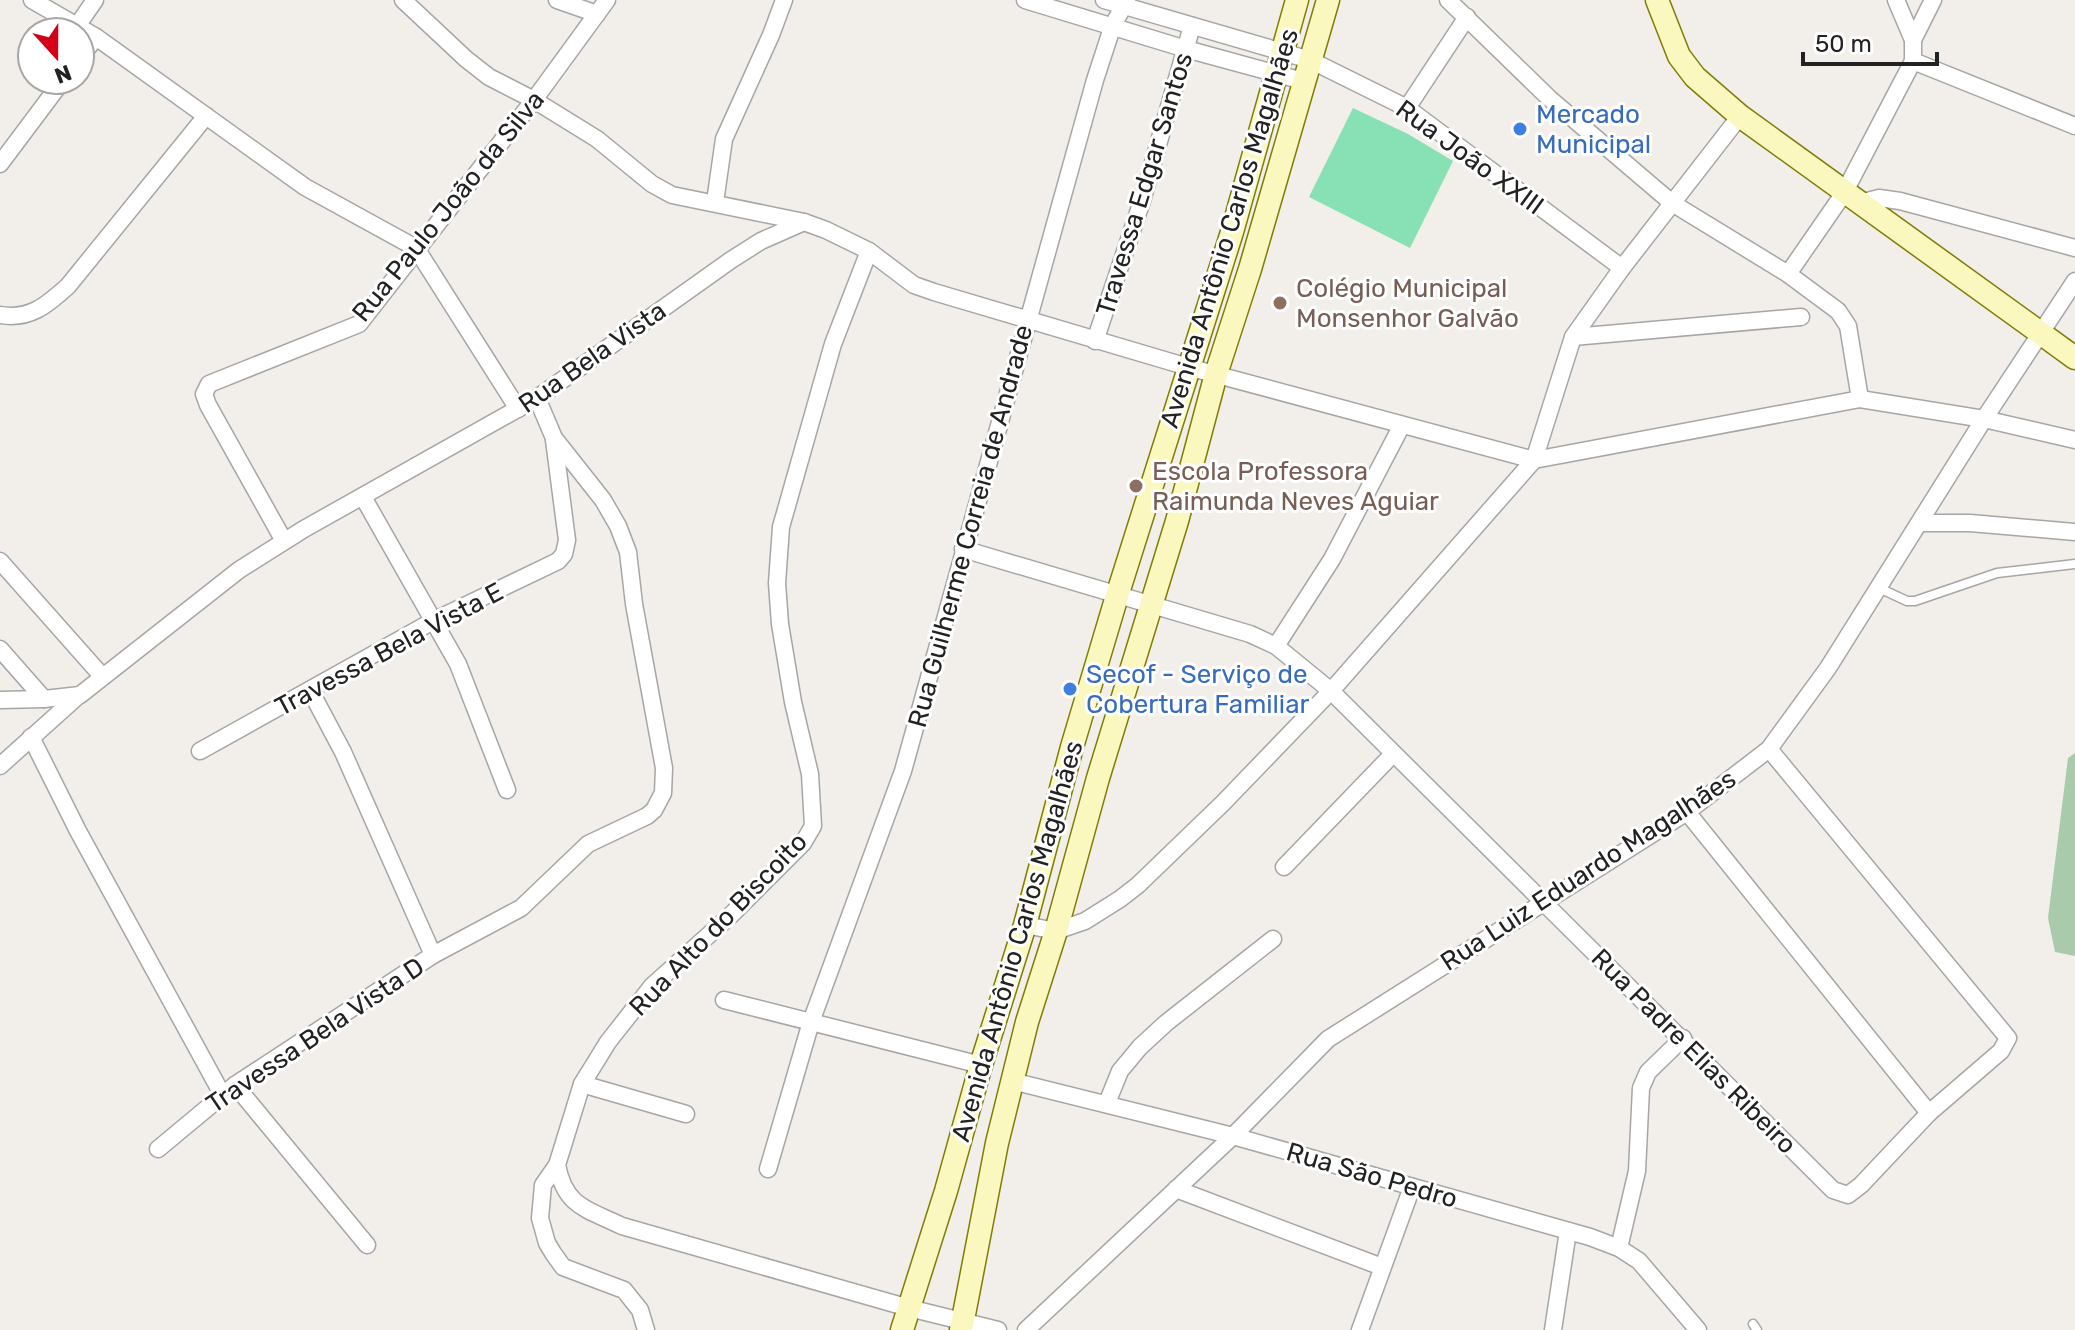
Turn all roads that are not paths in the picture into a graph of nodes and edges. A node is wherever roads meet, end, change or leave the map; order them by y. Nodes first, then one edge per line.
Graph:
1 (32, 0) edge
2 (403, 0) edge
3 (557, 0) edge
4 (607, 0) edge
5 (784, 0) edge
6 (1025, 0) edge
7 (1104, 0) edge
8 (1297, 0) edge
9 (1328, 0) edge
10 (1448, 0) edge
11 (1657, 0) edge
12 (1896, 0) edge
13 (1933, 0) edge
14 (1126, 3) edge
15 (597, 14) junction
16 (60, 16) edge
17 (1467, 17) junction
18 (1113, 25) junction
19 (1192, 26) junction
20 (96, 37) edge
21 (1913, 40) junction
22 (1186, 49) junction
23 (1282, 50) junction
24 (1913, 61) junction
25 (1307, 70) junction
26 (1275, 75) junction
27 (51, 96) edge
28 (534, 100) junction
29 (1407, 108) junction
30 (206, 116) junction
31 (1740, 116) junction
32 (2075, 126) edge
33 (0, 164) edge
34 (1852, 198) junction
35 (715, 202) junction
36 (1672, 203) junction
37 (804, 222) junction
38 (416, 248) junction
39 (2075, 248) edge
40 (869, 251) junction
41 (1622, 268) junction
42 (1788, 274) junction
43 (2075, 281) edge
44 (0, 315) edge
45 (1801, 317) dead end
46 (1027, 320) junction
47 (2040, 335) junction
48 (1573, 337) junction
49 (1095, 341) junction
50 (2075, 358) edge
51 (1188, 367) junction
52 (1216, 374) junction
53 (537, 398) junction
54 (1860, 399) junction
55 (518, 409) junction
56 (1984, 419) junction
57 (1402, 425) junction
58 (554, 438) junction
59 (2075, 440) edge
60 (1534, 460) junction
61 (363, 497) junction
62 (1920, 523) junction
63 (2075, 532) edge
64 (284, 541) junction
65 (963, 549) junction
66 (0, 561) edge
67 (2075, 564) edge
68 (1879, 588) junction
69 (1117, 596) junction
70 (1151, 606) junction
71 (433, 621) junction
72 (1276, 646) junction
73 (0, 649) edge
74 (102, 676) junction
75 (310, 690) junction
76 (1331, 691) junction
77 (80, 695) junction
78 (44, 699) junction
79 (0, 700) edge
80 (31, 737) junction
81 (1769, 749) junction
82 (200, 751) dead end
83 (1393, 754) junction
84 (0, 766) edge
85 (507, 790) dead end
86 (1687, 812) junction
87 (1284, 867) dead end
88 (1544, 902) junction
89 (1025, 925) junction
90 (1056, 931) junction
91 (1273, 939) dead end
92 (433, 955) junction
93 (724, 1000) dead end
94 (811, 1022) junction
95 (1683, 1038) junction
96 (981, 1065) junction
97 (1012, 1081) junction
98 (582, 1084) junction
99 (228, 1090) junction
100 (1107, 1103) junction
101 (1929, 1113) junction
102 (686, 1114) dead end
103 (1233, 1136) junction
104 (158, 1149) dead end
105 (557, 1165) junction
106 (768, 1169) dead end
107 (1412, 1187) junction
108 (1176, 1189) junction
109 (1568, 1231) junction
110 (367, 1245) dead end
111 (1619, 1248) junction
112 (1382, 1267) junction
113 (909, 1308) junction
114 (962, 1325) edge
115 (646, 1330) edge
116 (902, 1330) edge
117 (998, 1330) edge
118 (1026, 1330) edge
119 (1360, 1330) edge
120 (1553, 1330) edge
121 (1698, 1330) edge

1 - 16 street
2 - 28 street
3 - 15 street
4 - 15 street, Rua Paulo João da Silva
5 - 35 street
6 - 18 street
7 - 14 street
8 - 23 main road, Avenida Antônio Carlos Magalhães
9 - 25 main road, Avenida Antônio Carlos Magalhães
10 - 17 street
11 - 31 main road
12 - 21 street
13 - 21 street
14 - 18 street, Rua Guilherme Correia de Andrade
14 - 19 street
15 - 28 street, Rua Paulo João da Silva
17 - 29 street
17 - 36 street
18 - 22 street
18 - 46 street, Rua Guilherme Correia de Andrade
19 - 22 street, Travessa Edgar Santos
19 - 23 street
20 - 30 street
21 - 24 street
22 - 26 street
22 - 49 street, Travessa Edgar Santos
23 - 25 street
23 - 26 main road, Avenida Antônio Carlos Magalhães
24 - 32 street
24 - 34 street
25 - 26 street
25 - 29 street, Rua João XXIII
25 - 52 main road, Avenida Antônio Carlos Magalhães
26 - 51 main road, Avenida Antônio Carlos Magalhães
27 - 33 street
28 - 35 street
28 - 38 street, Rua Paulo João da Silva
29 - 41 street, Rua João XXIII
30 - 38 street
30 - 44 street
31 - 34 main road
31 - 36 street
34 - 39 street
34 - 42 street
34 - 47 main road
35 - 37 street
36 - 41 street
36 - 42 street
37 - 40 street
37 - 53 street, Rua Bela Vista
38 - 55 street
38 - 64 street, Rua Paulo João da Silva
40 - 46 street
40 - 98 street, Rua Alto do Biscoito
41 - 48 street
42 - 54 street
43 - 47 street, Rua Luiz Eduardo Magalhães
45 - 48 street
46 - 49 street
46 - 65 street, Rua Guilherme Correia de Andrade
47 - 50 main road
47 - 56 street, Rua Luiz Eduardo Magalhães
48 - 60 street
49 - 51 street
51 - 52 street
51 - 69 main road, Avenida Antônio Carlos Magalhães
52 - 57 street
52 - 70 main road, Avenida Antônio Carlos Magalhães
53 - 55 street, Rua Bela Vista
53 - 58 street
54 - 56 street
54 - 60 street
55 - 61 street, Rua Bela Vista
56 - 59 street
56 - 62 street, Rua Luiz Eduardo Magalhães
57 - 60 street
57 - 72 street
58 - 71 street, Travessa Bela Vista E
58 - 92 street
60 - 76 street
61 - 64 street, Rua Bela Vista
61 - 71 street
62 - 63 street
62 - 68 street, Rua Luiz Eduardo Magalhães
64 - 74 street, Rua Bela Vista
65 - 69 street, Rua Padre Elias Ribeiro
65 - 94 street, Rua Guilherme Correia de Andrade
66 - 74 street
67 - 68 lane
68 - 81 street, Rua Luiz Eduardo Magalhães
69 - 70 street, Rua Padre Elias Ribeiro
69 - 89 main road, Avenida Antônio Carlos Magalhães
70 - 72 street, Rua Padre Elias Ribeiro
70 - 90 main road, Avenida Antônio Carlos Magalhães
71 - 75 street, Travessa Bela Vista E
71 - 85 street
72 - 76 street, Rua Padre Elias Ribeiro
73 - 78 street
74 - 77 street, Rua Bela Vista
75 - 82 street, Travessa Bela Vista E
75 - 92 street, Travessa Bela Vista D
76 - 83 street, Rua Padre Elias Ribeiro
76 - 90 street
77 - 78 street
77 - 80 street, Rua Bela Vista
78 - 79 street
80 - 84 street, Rua Bela Vista
80 - 99 street
81 - 86 street, Rua Luiz Eduardo Magalhães
81 - 101 street
83 - 87 street
83 - 88 street, Rua Padre Elias Ribeiro
86 - 88 street, Rua Luiz Eduardo Magalhães
86 - 101 street
88 - 95 street, Rua Padre Elias Ribeiro
88 - 103 street, Rua Luiz Eduardo Magalhães
89 - 90 street
89 - 96 main road, Avenida Antônio Carlos Magalhães
90 - 97 main road, Avenida Antônio Carlos Magalhães
91 - 100 street
92 - 99 street, Travessa Bela Vista D
93 - 94 street
94 - 96 street
94 - 106 street, Rua Guilherme Correia de Andrade
95 - 101 street, Rua Padre Elias Ribeiro
95 - 111 street
96 - 113 main road, Avenida Antônio Carlos Magalhães
97 - 100 street, Rua São Pedro
97 - 114 main road, Avenida Antônio Carlos Magalhães
98 - 102 street
98 - 105 street, Rua Alto do Biscoito
99 - 104 street, Travessa Bela Vista D
99 - 110 street
100 - 103 street, Rua São Pedro
103 - 107 street, Rua São Pedro
103 - 108 street, Rua Luiz Eduardo Magalhães
105 - 113 street
105 - 115 street, Rua Alto do Biscoito
107 - 109 street, Rua São Pedro
107 - 112 street
108 - 112 street
108 - 118 street, Rua Luiz Eduardo Magalhães
109 - 111 street, Rua São Pedro
109 - 120 street
111 - 121 street, Rua São Pedro
112 - 119 street
113 - 114 street
113 - 116 main road, Avenida Antônio Carlos Magalhães
114 - 117 street

